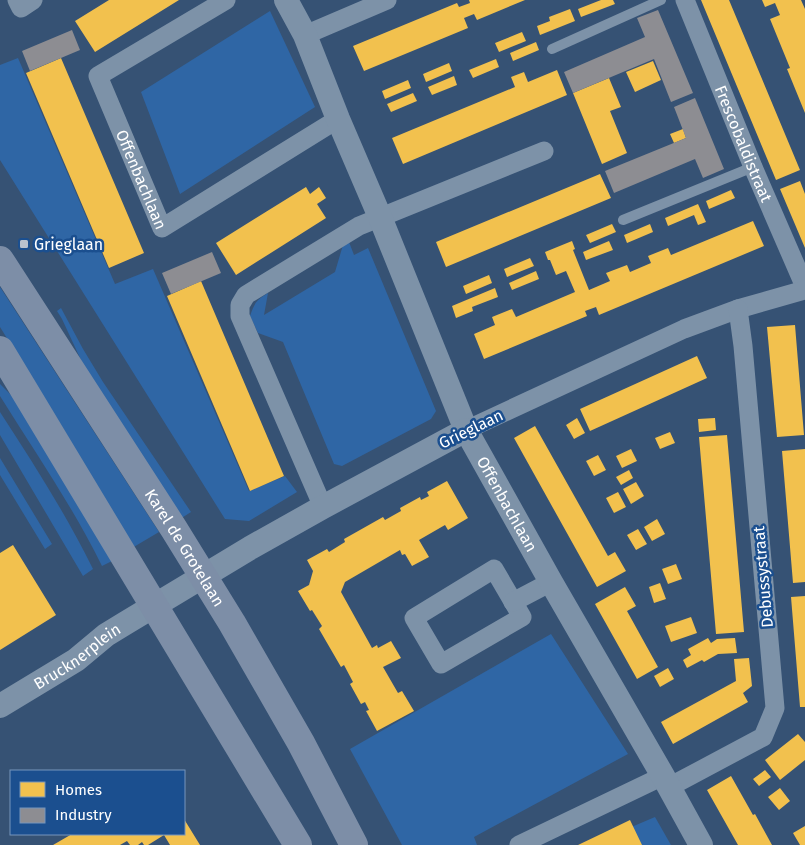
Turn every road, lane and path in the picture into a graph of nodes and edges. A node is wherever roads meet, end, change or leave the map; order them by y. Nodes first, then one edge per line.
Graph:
1 (17, 0) edge
2 (33, 0) edge
3 (226, 0) edge
4 (286, 0) edge
5 (387, 0) edge
6 (661, 0) edge
7 (685, 0) edge
8 (305, 35) junction
9 (552, 49) dead end
10 (338, 119) junction
11 (544, 151) dead end
12 (753, 167) junction
13 (380, 217) junction
14 (624, 220) dead end
15 (0, 260) edge
16 (805, 288) edge
17 (738, 309) junction
18 (0, 350) edge
19 (466, 430) junction
20 (323, 507) junction
21 (204, 576) junction
22 (551, 582) junction
23 (514, 602) junction
24 (154, 606) junction
25 (0, 706) edge
26 (666, 781) junction
27 (298, 845) edge
28 (354, 845) edge
29 (519, 845) edge
30 (701, 845) edge

1 - 2 street
3 - 10 street, Offenbachlaan
4 - 8 street, Offenbachlaan
5 - 8 street
6 - 9 lane
7 - 12 street, Frescobaldistraat
8 - 10 street, Offenbachlaan
10 - 13 street, Offenbachlaan
11 - 13 street
12 - 14 lane
12 - 16 street, Frescobaldistraat
13 - 19 street, Offenbachlaan
13 - 20 street
15 - 21 main road, Karel de Grotelaan
16 - 17 street, Grieglaan
17 - 19 street, Grieglaan
17 - 26 street, Debussystraat
18 - 24 main road
19 - 20 street, Grieglaan
19 - 22 street, Offenbachlaan
20 - 21 street, Grieglaan
21 - 24 street, Grieglaan
21 - 28 main road, Karel de Grotelaan
22 - 23 street
22 - 26 street, Offenbachlaan
23 - 23 street
24 - 25 street, Brucknerplein
24 - 27 main road
26 - 29 street
26 - 30 street, Offenbachlaan

